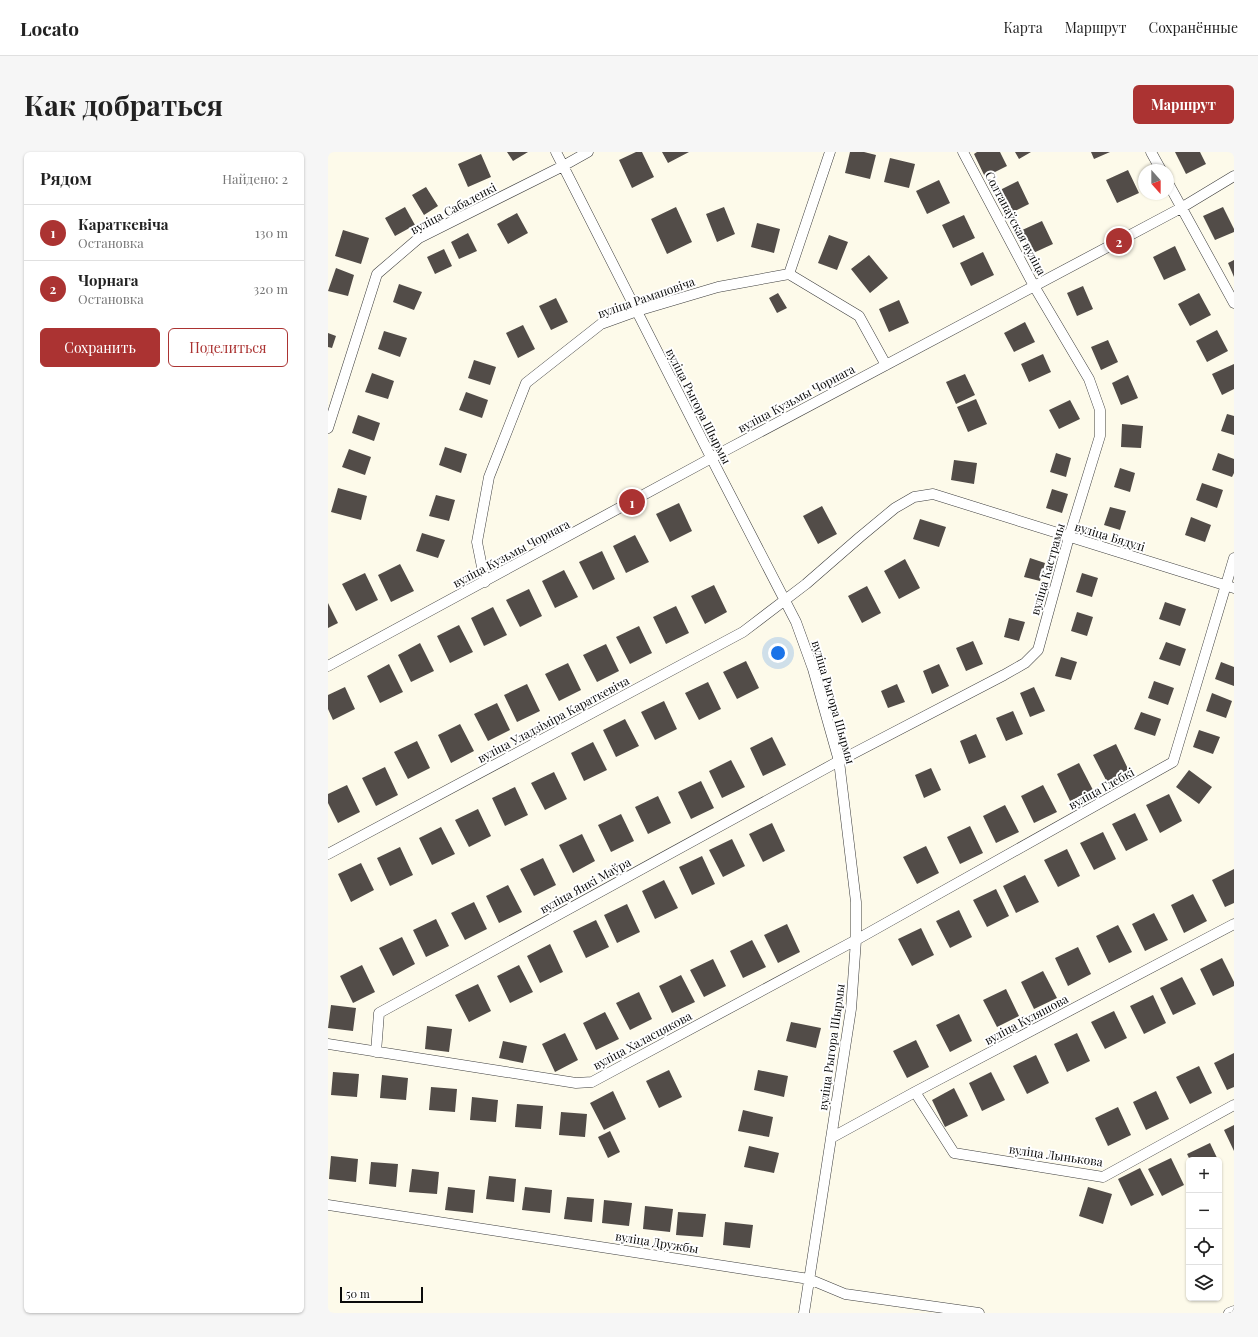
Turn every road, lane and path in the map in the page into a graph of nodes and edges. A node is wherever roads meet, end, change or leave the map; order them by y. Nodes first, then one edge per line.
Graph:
1 (556, 152) edge
2 (588, 152) edge
3 (830, 152) edge
4 (963, 152) edge
5 (1151, 152) edge
6 (1158, 164) edge
7 (563, 166) junction
8 (1234, 176) edge
9 (1174, 195) edge
10 (1181, 208) junction
11 (789, 274) junction
12 (1034, 286) junction
13 (1234, 303) edge
14 (637, 311) junction
15 (886, 365) junction
16 (328, 428) edge
17 (711, 458) junction
18 (1069, 537) junction
19 (1234, 558) edge
20 (485, 582) junction
21 (1230, 587) edge
22 (785, 601) junction
23 (328, 666) edge
24 (839, 760) junction
25 (328, 854) edge
26 (1234, 924) edge
27 (856, 940) junction
28 (328, 1044) edge
29 (376, 1052) junction
30 (915, 1092) junction
31 (1234, 1105) edge
32 (831, 1138) junction
33 (328, 1205) edge
34 (809, 1279) junction
35 (1234, 1311) edge
36 (804, 1313) edge
37 (979, 1313) edge
38 (1229, 1313) edge

1 - 7 street, вуліца Рыгора Шырмы
2 - 7 street
3 - 11 street
4 - 12 street, Солтанаўская вуліца
5 - 6 street
7 - 14 street, вуліца Рыгора Шырмы
7 - 16 street, вуліца Сабаленкі
8 - 10 street, вуліца Кузьмы Чорнага
9 - 10 street
10 - 12 street, вуліца Кузьмы Чорнага
10 - 13 street
11 - 14 street, вуліца Рамановіча
11 - 15 street
12 - 15 street, вуліца Кузьмы Чорнага
12 - 18 street, вуліца Кастрамы
14 - 17 street, вуліца Рыгора Шырмы
14 - 20 street, вуліца Рамановіча
15 - 17 street, вуліца Кузьмы Чорнага
17 - 20 street, вуліца Кузьмы Чорнага
17 - 22 street, вуліца Рыгора Шырмы
18 - 21 street, вуліца Бядулі
18 - 22 street, вуліца Бядулі
18 - 24 street, вуліца Кастрамы
19 - 21 street, вуліца Глебкі
20 - 23 street, вуліца Кузьмы Чорнага
21 - 27 street, вуліца Глебкі
22 - 24 street, вуліца Рыгора Шырмы
22 - 25 street, вуліца Уладзіміра Караткевіча
24 - 27 street, вуліца Рыгора Шырмы
24 - 29 street, вуліца Янкі Маўра
26 - 30 street, вуліца Куляшова
27 - 29 street, вуліца Халасцякова
27 - 32 street, вуліца Рыгора Шырмы
28 - 29 street, вуліца Халасцякова
30 - 31 street, вуліца Лынькова
30 - 32 street, вуліца Куляшова
32 - 34 street, вуліца Рыгора Шырмы
33 - 34 street, вуліца Дружбы
34 - 36 street, вуліца Рыгора Шырмы
34 - 37 street, вуліца Дружбы
35 - 38 street

